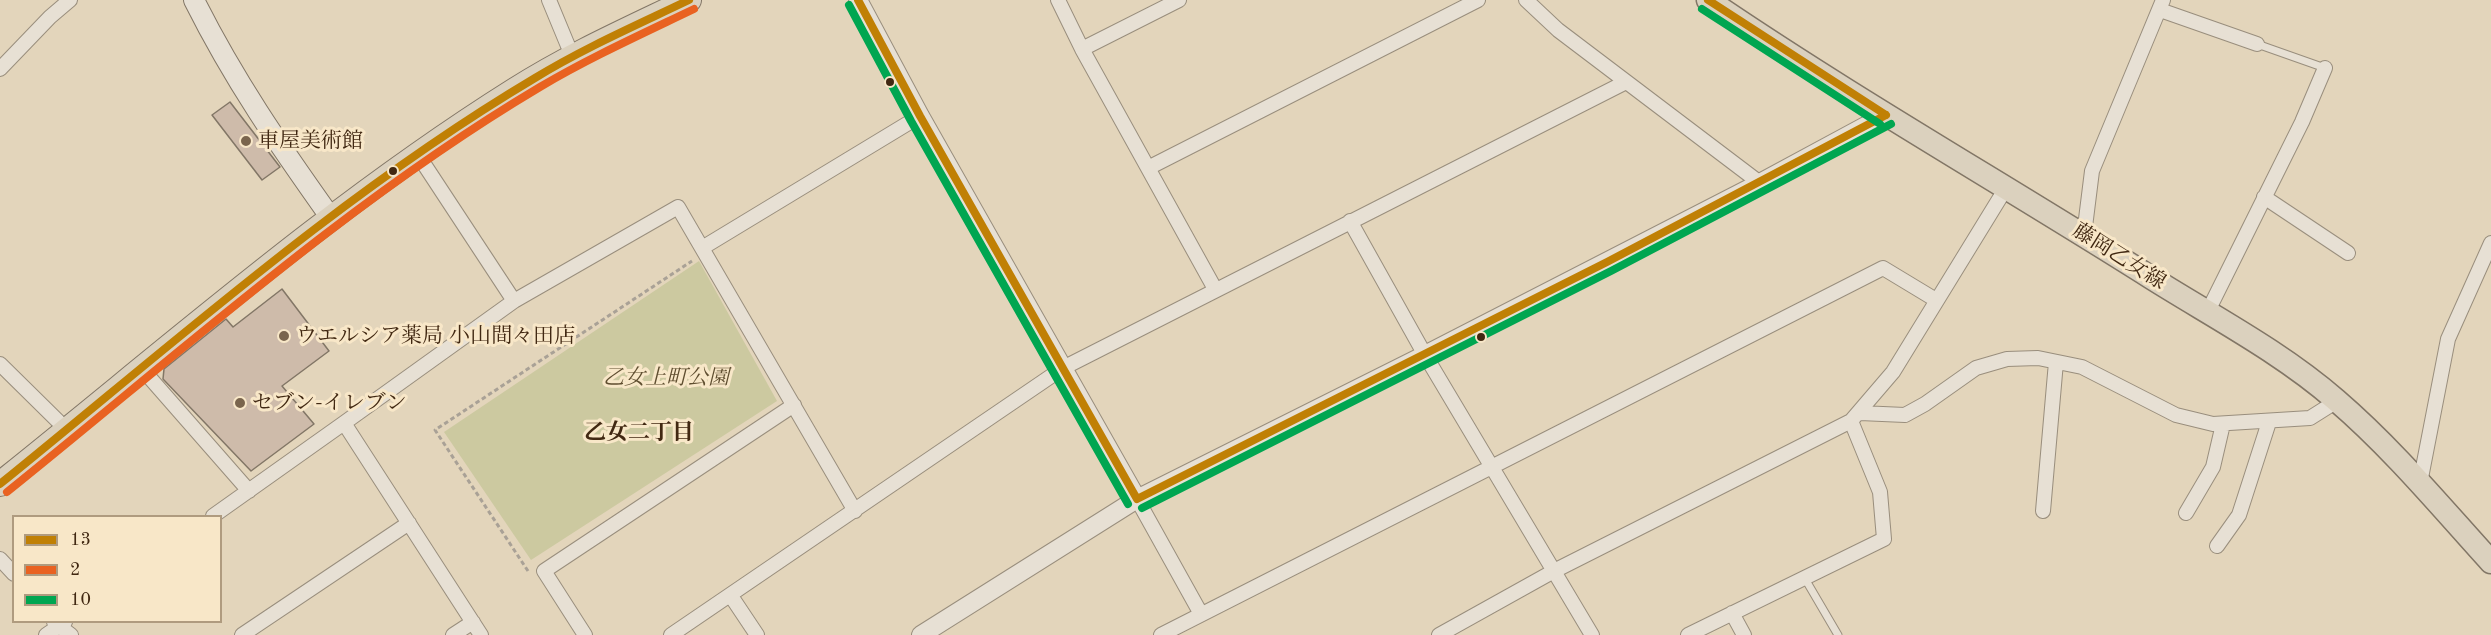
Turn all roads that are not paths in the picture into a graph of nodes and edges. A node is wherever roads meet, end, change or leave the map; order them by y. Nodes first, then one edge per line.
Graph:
1 (70, 0) edge
2 (194, 0) edge
3 (549, 0) edge
4 (689, 0) edge
5 (858, 0) edge
6 (1058, 0) edge
7 (1179, 0) edge
8 (1478, 0) edge
9 (1526, 0) edge
10 (1708, 0) edge
11 (2162, 5) edge
12 (2257, 44) joint
13 (1082, 49) junction
14 (573, 58) junction
15 (0, 69) edge
16 (2325, 69) joint
17 (1626, 82) junction
18 (1886, 115) junction
19 (920, 116) junction
20 (418, 155) junction
21 (1148, 168) junction
22 (1760, 183) junction
23 (2006, 188) junction
24 (2264, 197) junction
25 (331, 218) junction
26 (1350, 221) junction
27 (2084, 235) junction
28 (2491, 243) edge
29 (704, 250) junction
30 (2348, 253) dead end
31 (2485, 273) edge
32 (1215, 289) junction
33 (1936, 300) junction
34 (514, 301) junction
35 (2207, 313) junction
36 (1425, 355) junction
37 (2056, 362) junction
38 (0, 364) edge
39 (1063, 369) junction
40 (143, 370) junction
41 (2337, 401) junction
42 (794, 405) junction
43 (1856, 417) junction
44 (2269, 422) junction
45 (344, 423) junction
46 (2223, 424) junction
47 (68, 430) junction
48 (1492, 468) junction
49 (2421, 483) junction
50 (0, 484) edge
51 (249, 491) junction
52 (1137, 499) junction
53 (855, 511) junction
54 (2043, 511) dead end
55 (2186, 513) dead end
56 (214, 515) edge
57 (409, 523) junction
58 (2217, 546) dead end
59 (0, 559) edge
60 (2491, 562) edge
61 (1554, 571) junction
62 (12, 572) edge
63 (1804, 577) junction
64 (731, 596) junction
65 (1732, 613) junction
66 (1201, 614) junction
67 (473, 622) junction
68 (59, 623) edge
69 (46, 635) edge
70 (71, 635) edge
71 (242, 635) edge
72 (453, 635) edge
73 (481, 635) edge
74 (585, 635) edge
75 (671, 635) edge
76 (757, 635) edge
77 (921, 635) edge
78 (1161, 635) edge
79 (1439, 635) edge
80 (1592, 635) edge
81 (1688, 635) edge
82 (1744, 635) edge
83 (1838, 635) edge

1 - 15 street
2 - 25 main road
3 - 14 street
4 - 14 highway
5 - 19 street
6 - 13 street
7 - 13 street
8 - 21 street
9 - 17 street
10 - 18 main road, 藤岡乙女線
11 - 12 street
11 - 27 street
12 - 16 lane
13 - 21 street
14 - 20 highway
16 - 24 street
17 - 22 street
17 - 26 street
18 - 22 street
18 - 23 main road, 藤岡乙女線
19 - 29 street
19 - 39 street
20 - 25 highway
20 - 34 street
21 - 32 street
22 - 36 street
23 - 27 main road, 藤岡乙女線
23 - 33 street
24 - 30 street
24 - 35 street
25 - 40 highway
26 - 32 street
26 - 36 street
27 - 35 main road, 藤岡乙女線
28 - 31 street
29 - 34 street
29 - 42 street
31 - 49 street
32 - 39 street
33 - 43 street
33 - 48 street
34 - 45 street
35 - 41 main road, 藤岡乙女線
36 - 48 street
36 - 52 street
37 - 43 street
37 - 46 street
37 - 54 street
38 - 47 street
39 - 52 street
39 - 53 street
40 - 47 highway
40 - 51 street
41 - 44 street
41 - 49 main road, 藤岡乙女線
42 - 53 street
42 - 74 street
43 - 61 street
43 - 63 street
44 - 46 street
44 - 58 street
45 - 51 street
45 - 57 street
46 - 55 street
47 - 50 highway
48 - 61 street
48 - 66 street
49 - 60 main road, 藤岡乙女線
51 - 56 street
52 - 66 street
52 - 77 street
53 - 64 street
57 - 67 street
57 - 71 street
59 - 62 street
61 - 79 street
61 - 80 street
63 - 65 street
63 - 83 lane
64 - 75 street
64 - 76 street
65 - 81 street
65 - 82 street
66 - 78 street
67 - 72 street
67 - 73 street
68 - 69 street
68 - 70 street

